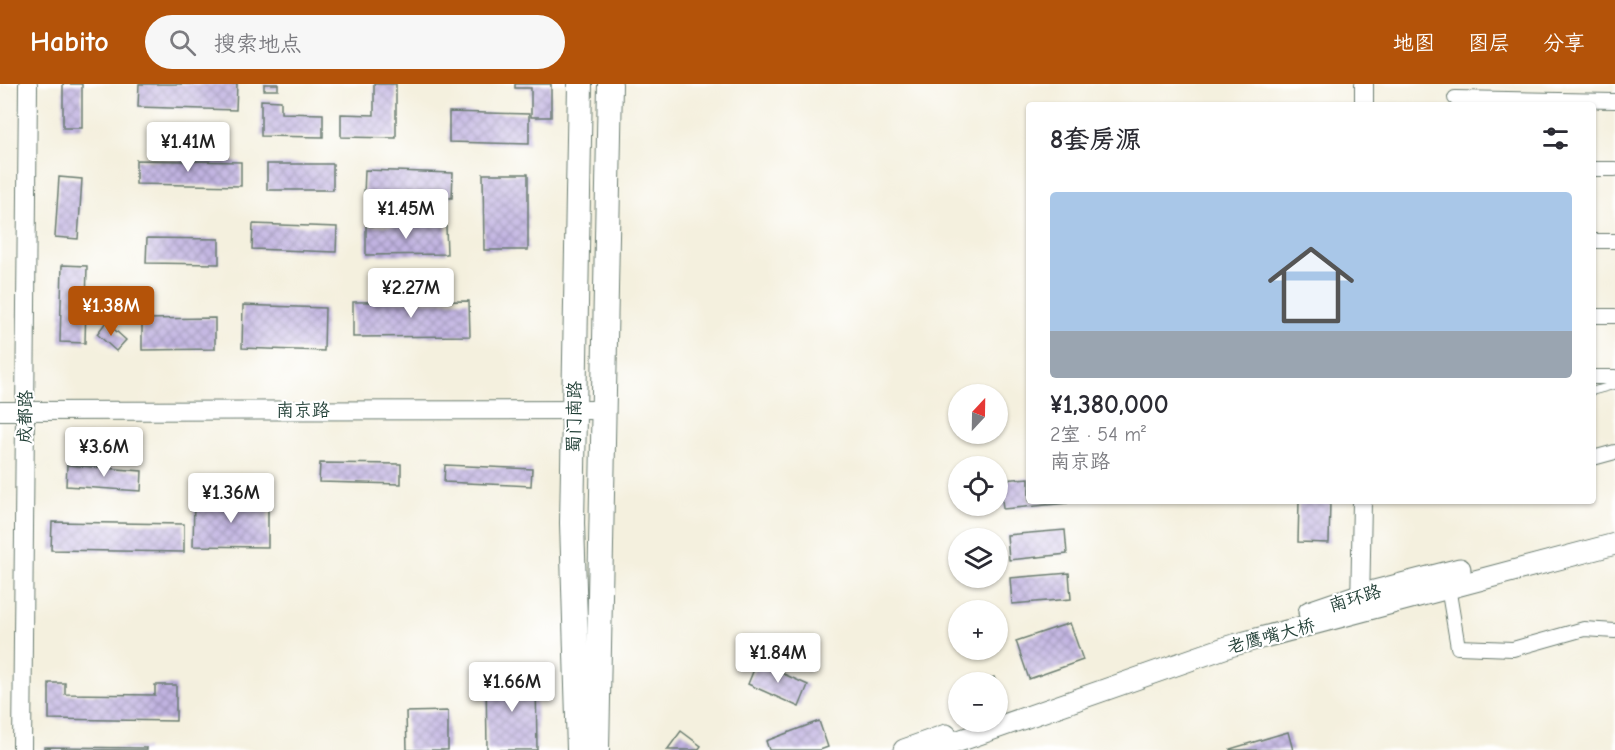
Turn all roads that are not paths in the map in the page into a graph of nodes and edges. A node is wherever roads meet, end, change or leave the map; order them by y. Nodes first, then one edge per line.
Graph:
1 (28, 84) edge
2 (580, 84) edge
3 (610, 84) edge
4 (1364, 84) edge
5 (1455, 98) dead end
6 (1615, 101) edge
7 (1365, 102) edge
8 (1562, 102) edge
9 (1596, 102) edge
10 (1596, 169) edge
11 (1615, 169) edge
12 (1596, 241) edge
13 (1615, 241) edge
14 (1596, 316) edge
15 (1615, 316) edge
16 (1596, 377) edge
17 (1615, 377) edge
18 (1615, 385) edge
19 (1596, 390) edge
20 (25, 410) junction
21 (574, 410) junction
22 (605, 410) junction
23 (0, 411) edge
24 (1615, 452) edge
25 (1596, 457) edge
26 (1362, 504) edge
27 (1615, 529) edge
28 (1615, 544) edge
29 (1448, 587) junction
30 (1360, 603) junction
31 (1615, 631) edge
32 (1008, 715) edge
33 (957, 732) edge
34 (22, 750) edge
35 (579, 750) edge
36 (597, 750) edge
37 (904, 750) edge
38 (933, 750) edge

1 - 20 street, 成都路
2 - 21 highway, 蜀门南路
3 - 22 highway, 蜀门南路
4 - 7 street
5 - 8 street
6 - 9 street
10 - 11 street
12 - 13 street
14 - 15 street
16 - 17 street
18 - 19 lane
20 - 21 street, 南京路
20 - 23 street, 南京路
20 - 34 street, 成都路
21 - 22 street, 南京路
21 - 35 highway, 蜀门南路
22 - 36 highway, 蜀门南路
24 - 25 street
26 - 30 street
27 - 30 main road, 南环路
28 - 29 main road, 老鹰嘴大桥
29 - 30 main road, 老鹰嘴大桥
29 - 31 street
30 - 32 main road, 南环路
30 - 38 main road, 老鹰嘴大桥
33 - 37 main road

